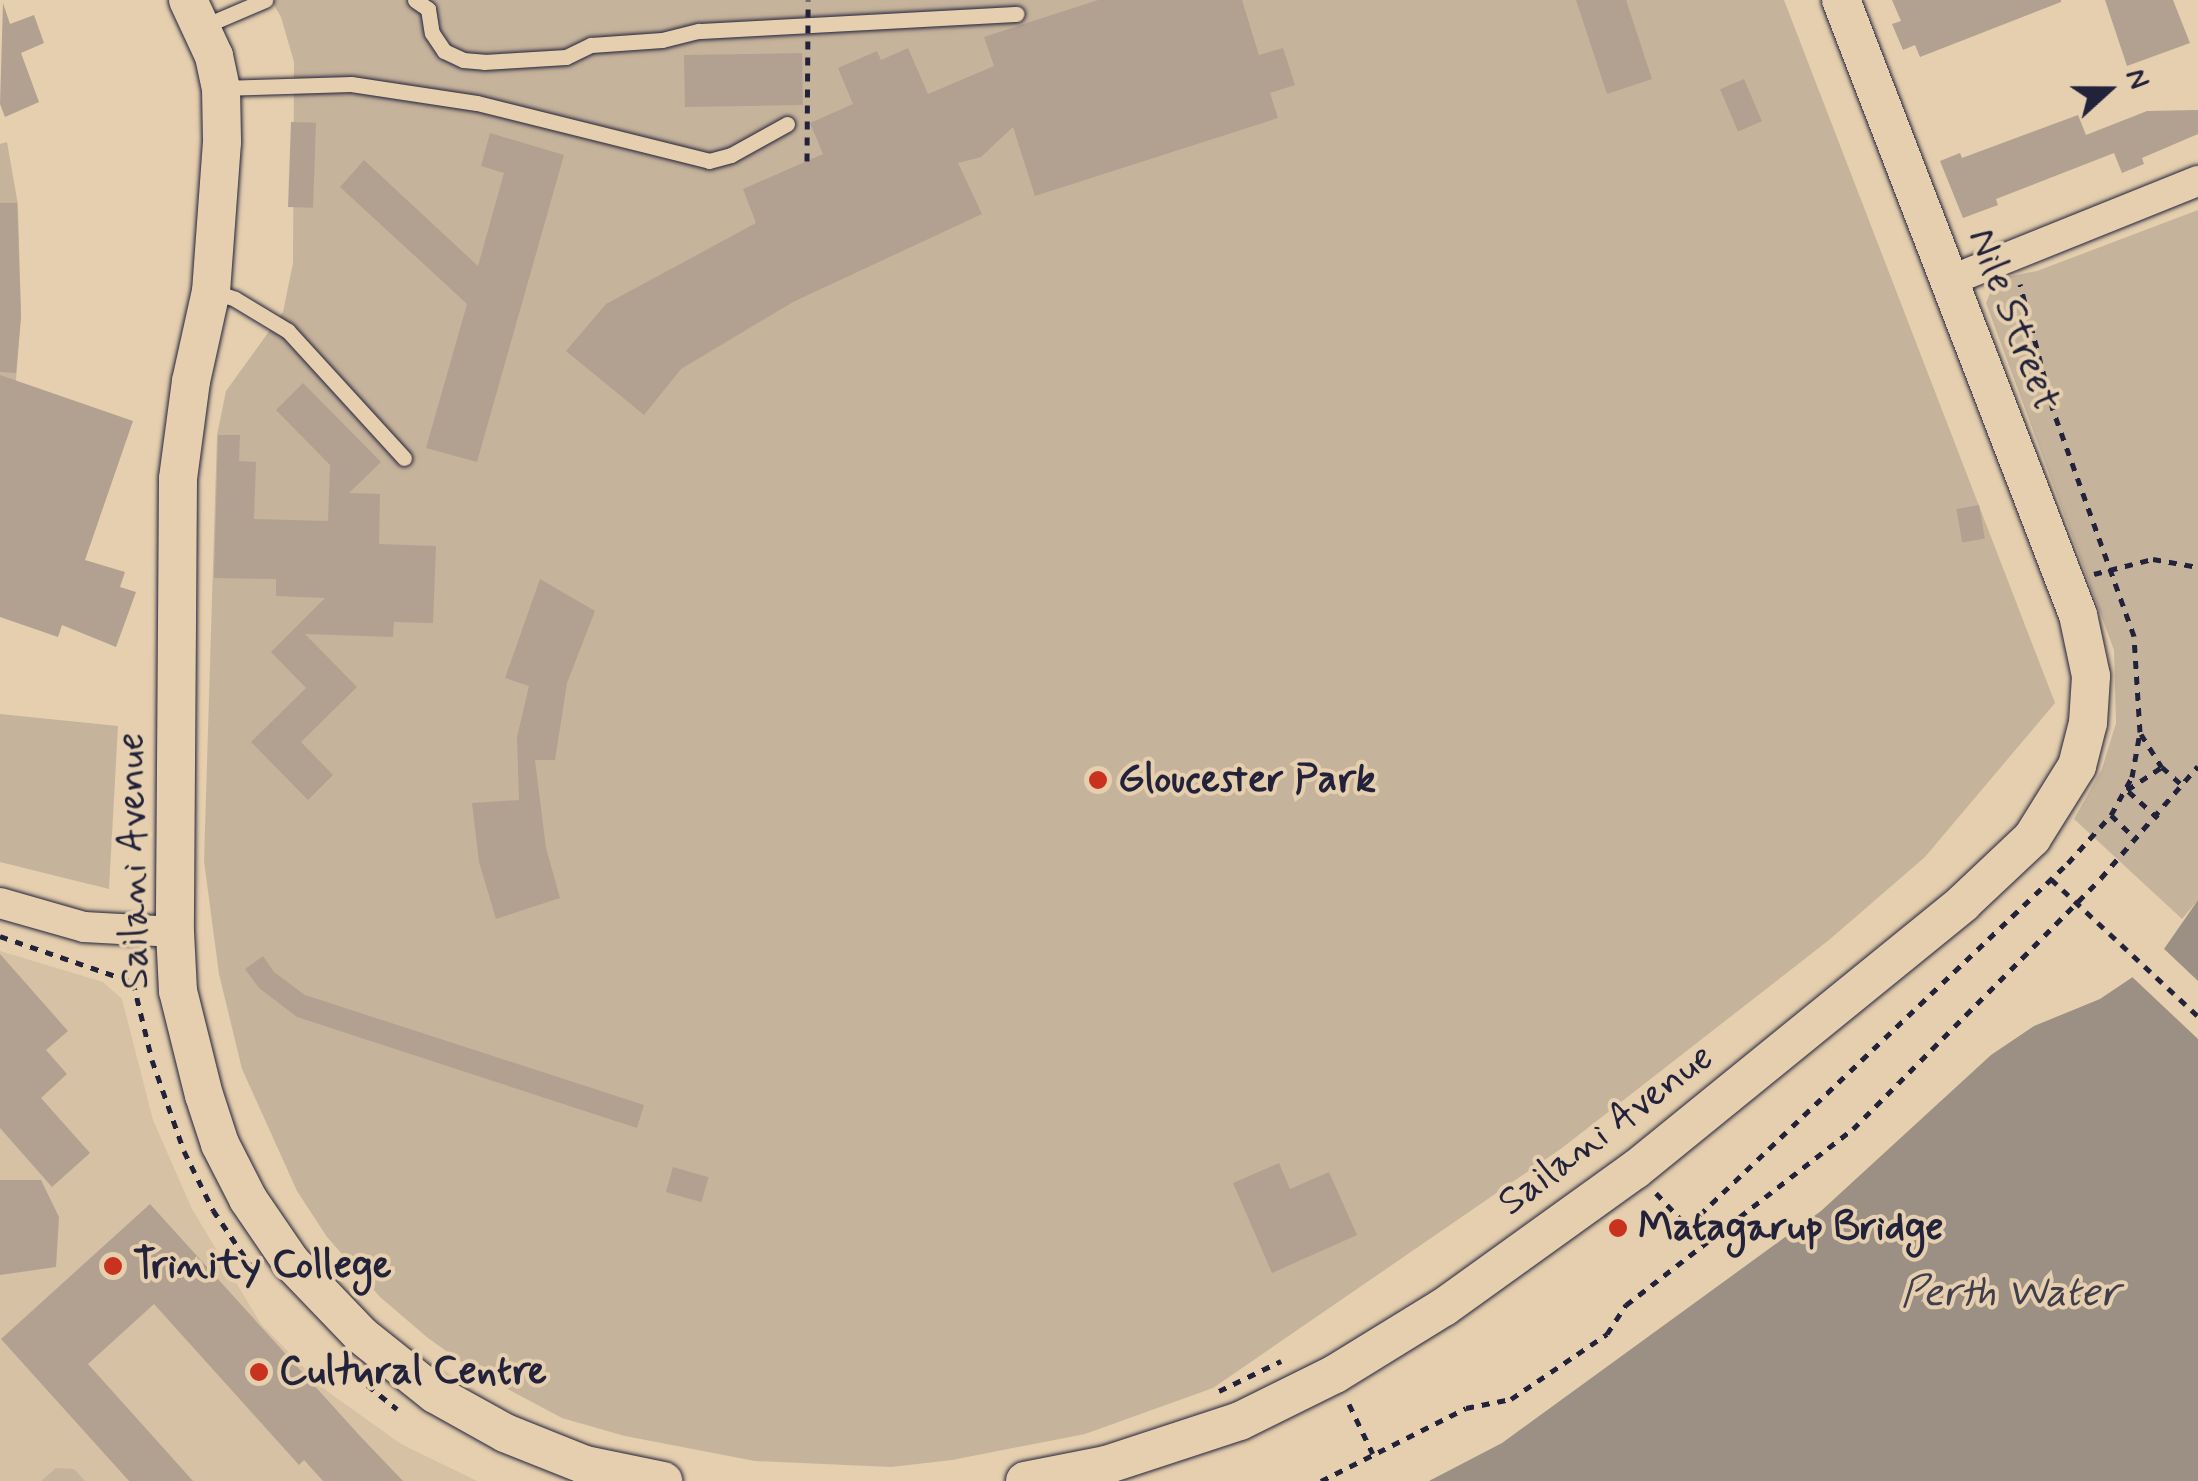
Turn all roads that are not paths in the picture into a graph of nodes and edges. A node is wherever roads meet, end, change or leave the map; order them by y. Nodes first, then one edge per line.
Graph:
1 (264, 0) edge
2 (415, 0) edge
3 (1841, 0) edge
4 (195, 13) edge
5 (1017, 14) dead end
6 (220, 88) junction
7 (787, 124) dead end
8 (2198, 181) edge
9 (1949, 281) junction
10 (212, 292) junction
11 (404, 458) dead end
12 (2091, 676) joint
13 (0, 903) edge
14 (175, 932) junction
15 (664, 1481) edge
16 (1025, 1481) edge

1 - 4 lane
2 - 5 lane
3 - 9 street, Nile Street
4 - 6 street, Sailani Avenue
6 - 7 lane
6 - 10 street, Sailani Avenue
8 - 9 street
9 - 12 street, Nile Street
10 - 11 lane
10 - 14 street, Sailani Avenue
12 - 16 street, Sailani Avenue
13 - 14 street
14 - 15 street, Sailani Avenue

